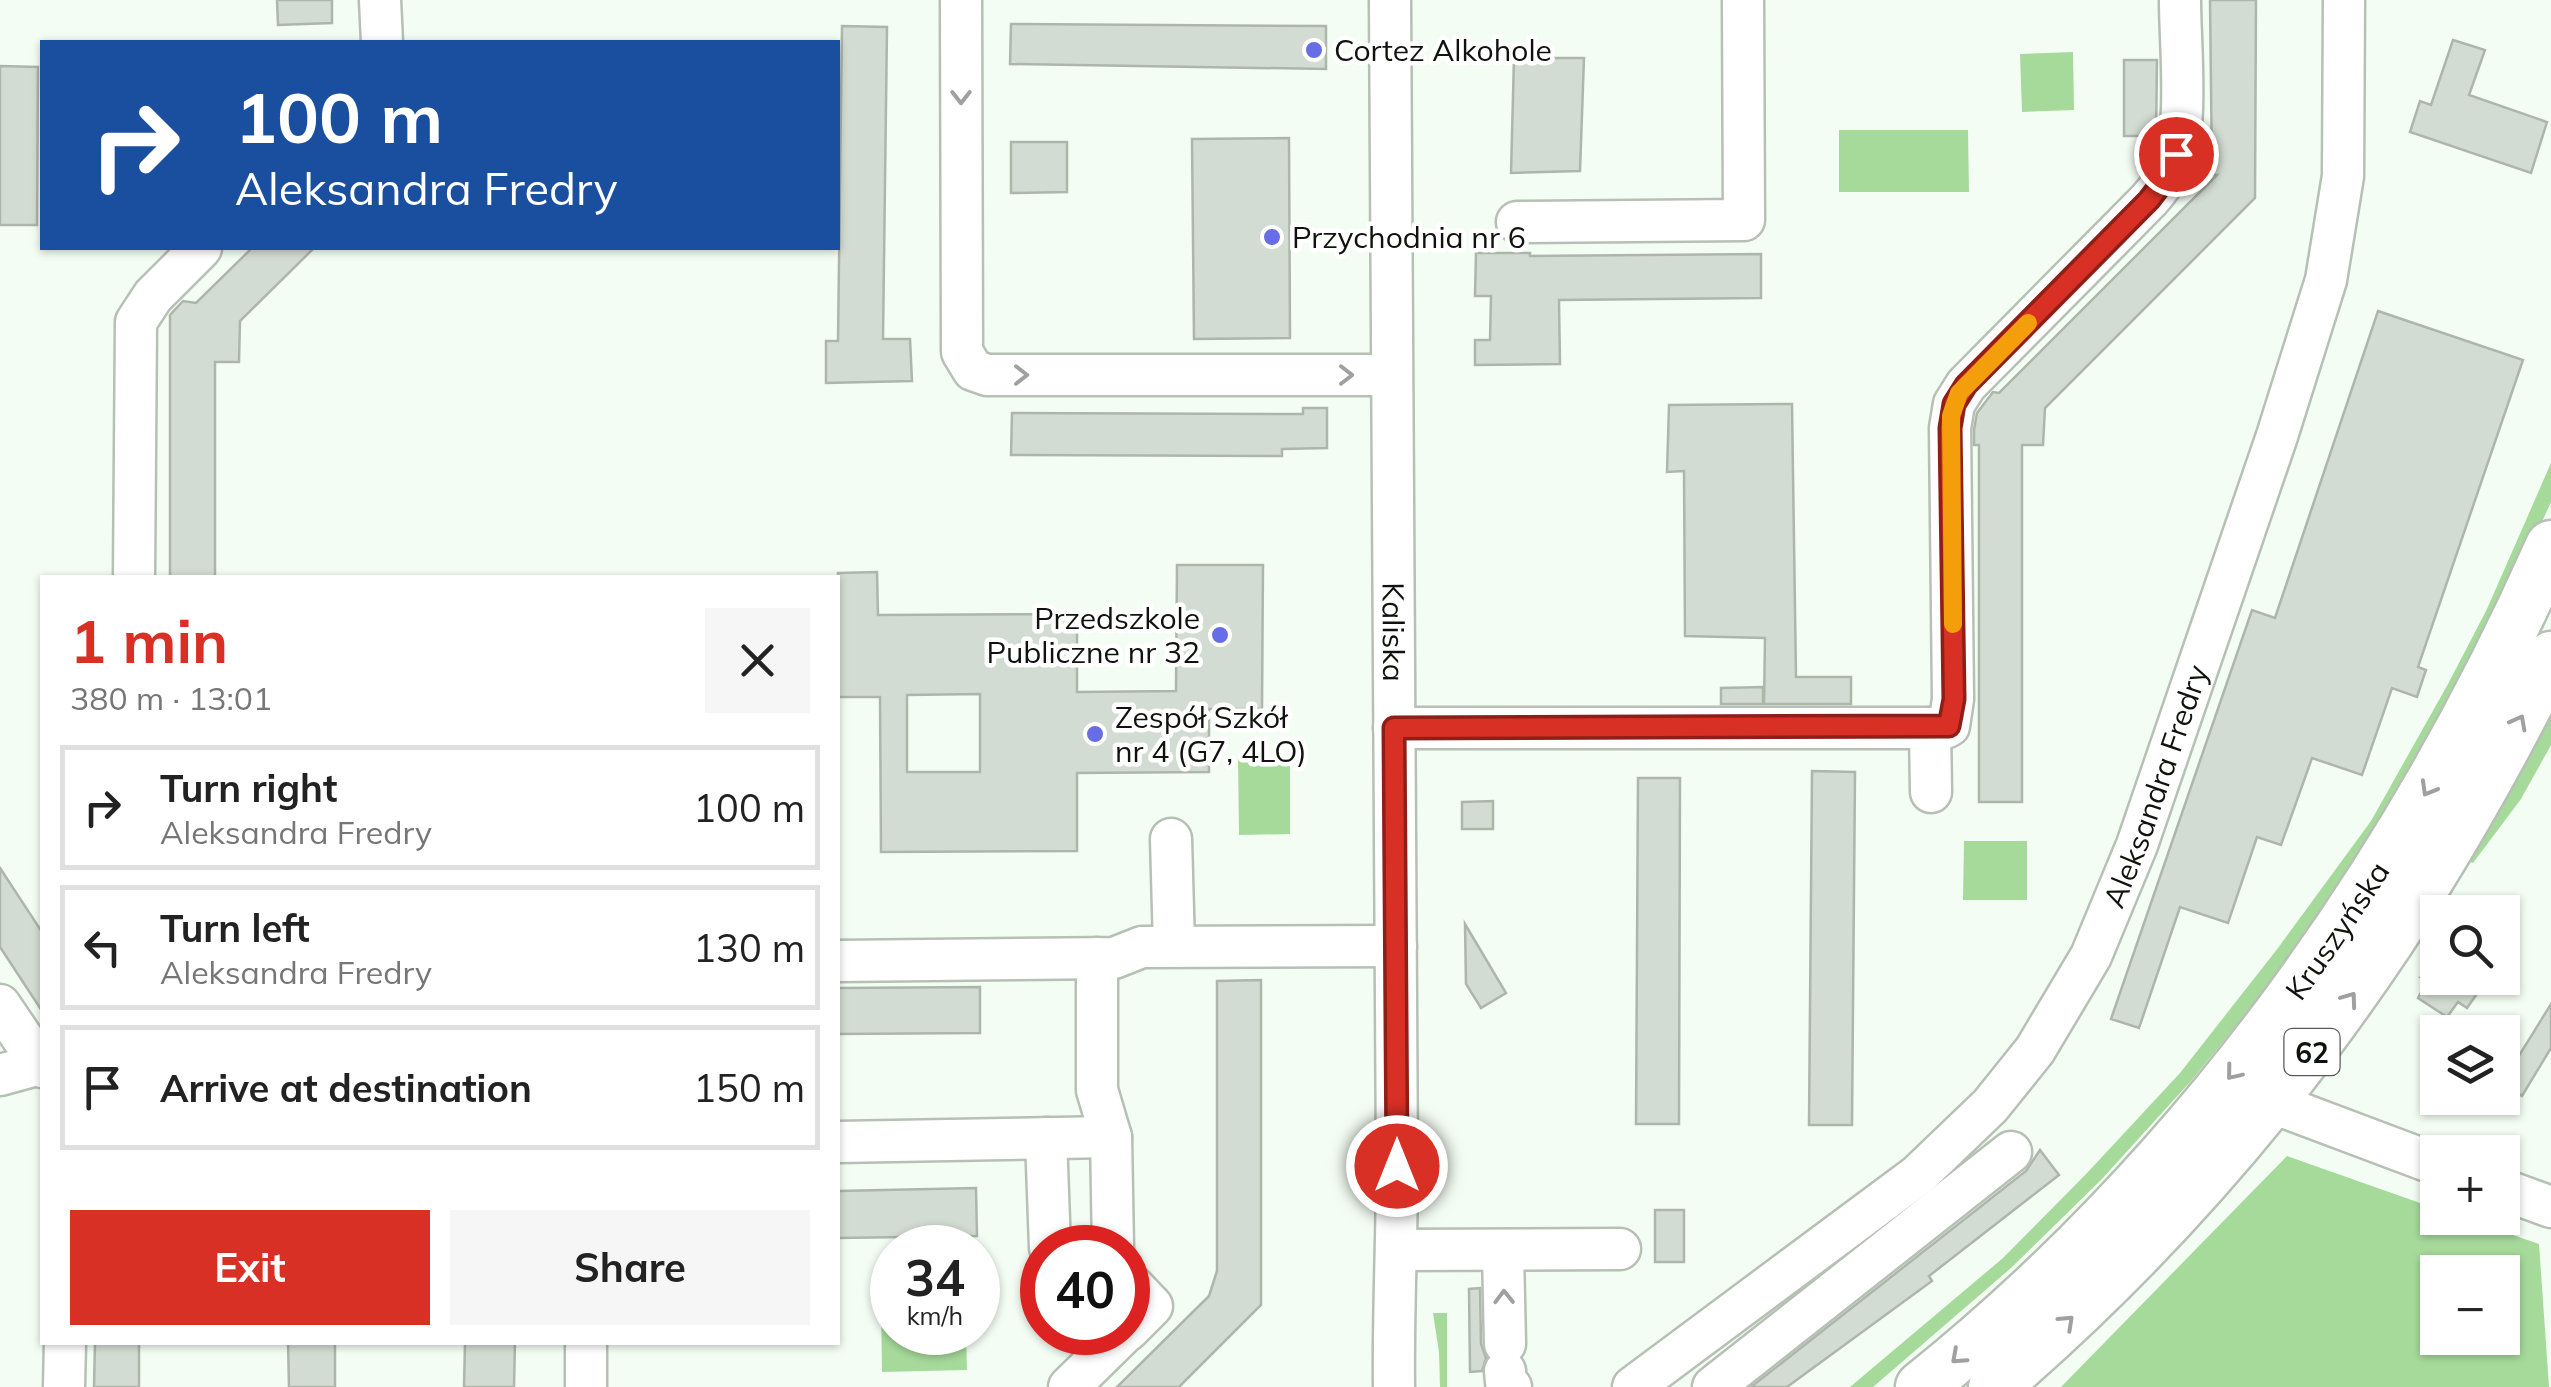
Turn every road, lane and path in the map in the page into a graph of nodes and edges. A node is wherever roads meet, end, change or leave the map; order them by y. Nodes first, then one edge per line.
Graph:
1 (380, 0) edge
2 (961, 0) edge
3 (1390, 0) edge
4 (1743, 0) edge
5 (2180, 0) edge
6 (2344, 0) edge
7 (382, 40) edge
8 (1517, 222) dead end
9 (199, 250) edge
10 (1391, 375) junction
11 (2551, 546) edge
12 (134, 575) edge
13 (2551, 657) edge
14 (1394, 728) junction
15 (1930, 728) junction
16 (1931, 792) dead end
17 (1171, 839) dead end
18 (1174, 946) junction
19 (1396, 946) junction
20 (1097, 958) junction
21 (840, 961) edge
22 (0, 1004) edge
23 (40, 1064) edge
24 (40, 1066) edge
25 (0, 1075) edge
26 (2272, 1103) junction
27 (1110, 1136) junction
28 (1046, 1138) junction
29 (840, 1142) edge
30 (2011, 1152) dead end
31 (2420, 1158) edge
32 (2520, 1196) edge
33 (2551, 1207) edge
34 (1049, 1225) edge
35 (1112, 1225) edge
36 (1620, 1249) dead end
37 (1398, 1250) junction
38 (1503, 1251) junction
39 (1707, 1332) junction
40 (65, 1345) edge
41 (586, 1345) edge
42 (1102, 1355) edge
43 (1507, 1367) edge
44 (1724, 1379) edge
45 (64, 1387) edge
46 (586, 1387) edge
47 (1069, 1387) edge
48 (1394, 1387) edge
49 (1632, 1387) edge
50 (1922, 1387) edge
51 (1994, 1387) edge

1 - 7 street
2 -> 10 street
3 - 10 street, Kaliska
4 - 8 street
5 - 15 street
6 - 39 street, Aleksandra Fredry
9 - 12 street
10 - 14 street, Kaliska
11 -> 50 main road, Kruszyńska / 62
26 -> 13 main road, Kruszyńska / 62
14 - 15 street
14 - 19 street, Kaliska
15 - 16 street
17 - 18 street
18 - 19 street
18 - 20 street
19 - 37 street, Kaliska
20 - 21 street
20 - 27 street
22 - 23 street
24 - 25 street
26 - 31 street
51 -> 26 main road, Kruszyńska / 62
27 - 28 street
27 - 35 street
28 - 29 street
28 - 34 street
30 - 44 street
32 - 33 street
36 - 38 street
37 - 38 street
37 - 48 street, Kaliska
43 -> 38 street
39 - 44 street
39 - 49 street, Aleksandra Fredry
40 - 45 street
41 - 46 street
42 - 47 street

